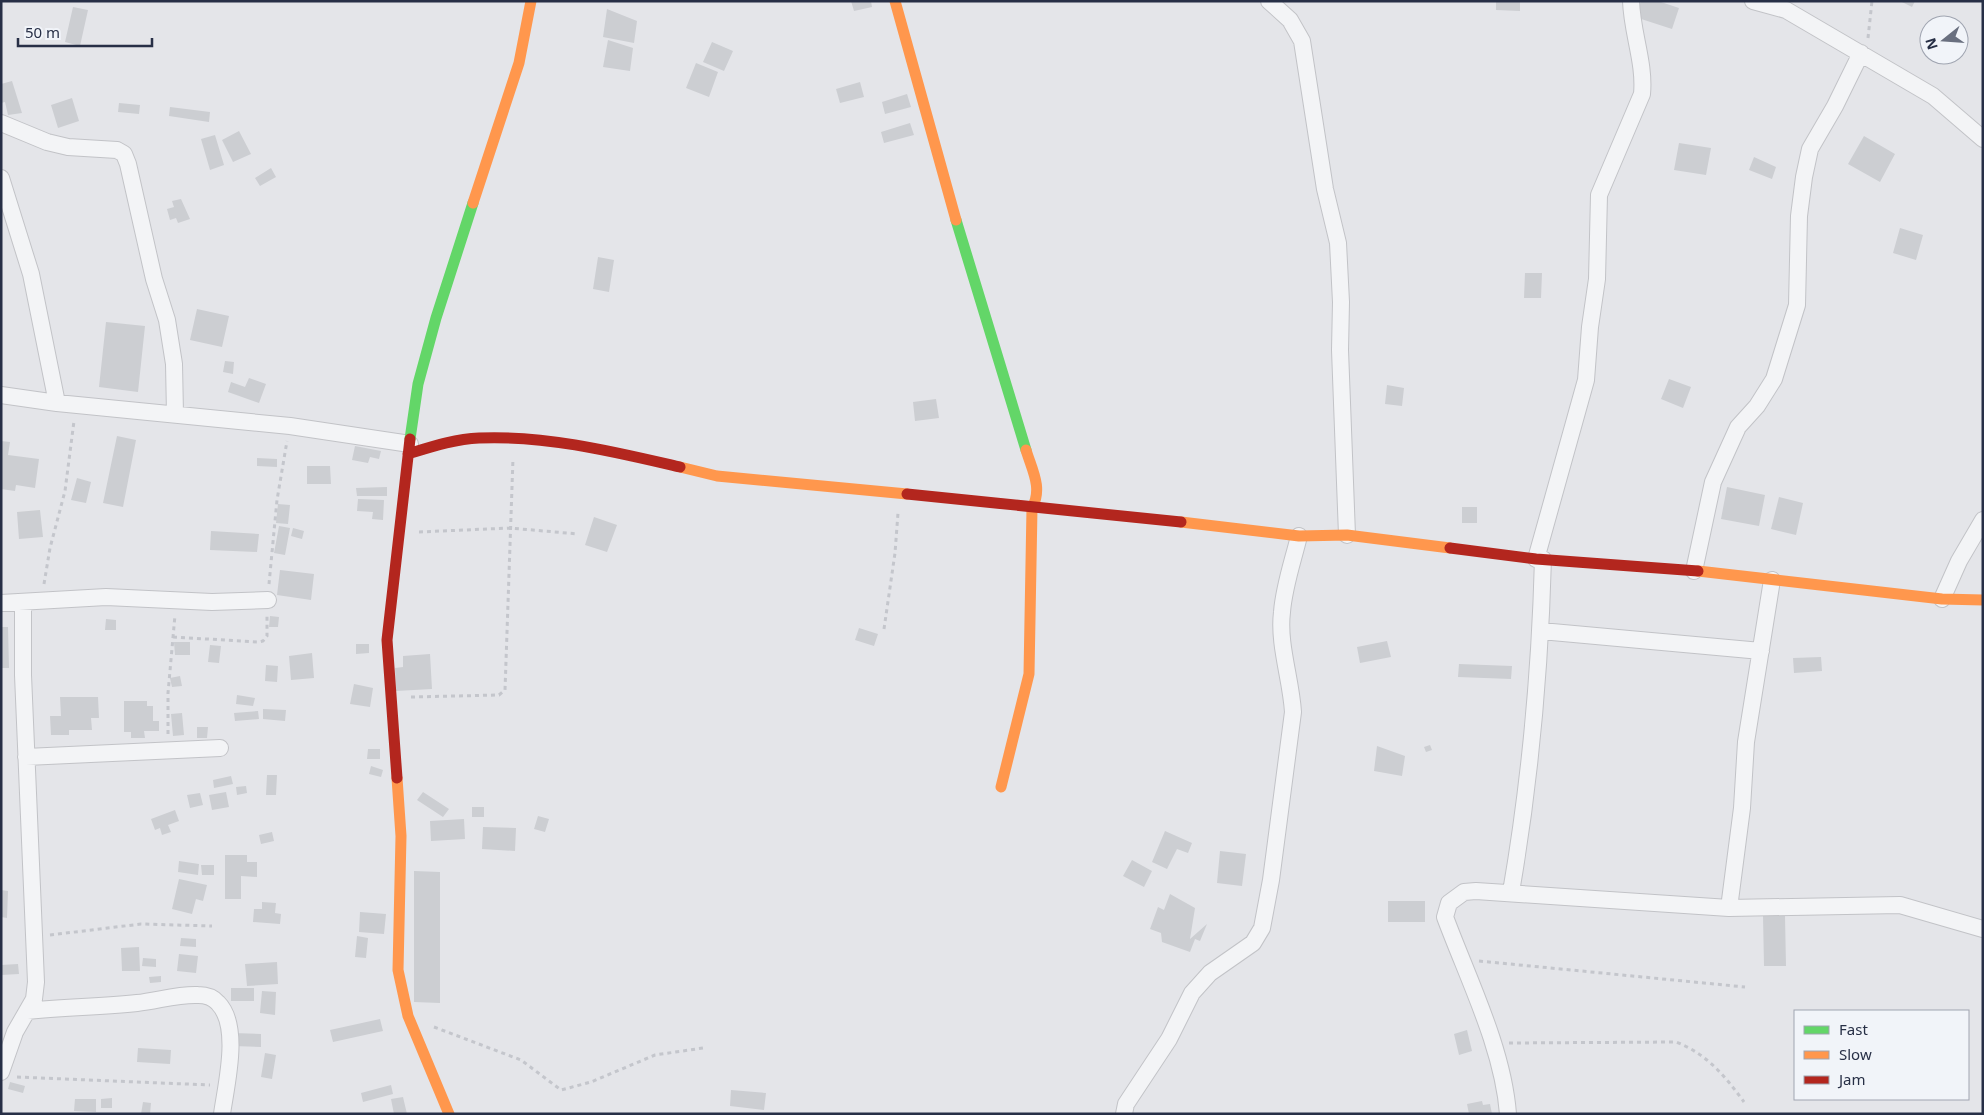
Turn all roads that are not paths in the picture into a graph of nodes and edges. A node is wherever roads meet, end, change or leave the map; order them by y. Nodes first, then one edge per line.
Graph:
1 (531, 1) edge
2 (895, 1) edge
3 (1269, 1) edge
4 (1630, 1) edge
5 (1754, 1) edge
6 (1864, 55) junction
7 (1, 123) edge
8 (1983, 138) edge
9 (1, 178) edge
10 (1, 395) edge
11 (57, 403) junction
12 (175, 414) junction
13 (409, 449) junction
14 (1032, 508) junction
15 (1983, 520) edge
16 (1298, 536) junction
17 (1347, 536) junction
18 (1540, 559) junction
19 (1694, 571) junction
20 (1772, 580) junction
21 (1942, 599) junction
22 (268, 600) road end
23 (1983, 600) edge
24 (1, 603) edge
25 (23, 603) junction
26 (1541, 631) junction
27 (1761, 651) junction
28 (220, 748) dead end
29 (26, 757) junction
30 (1001, 788) dead end
31 (1511, 892) junction
32 (1729, 908) junction
33 (1983, 929) edge
34 (27, 1011) junction
35 (6, 1074) edge
36 (222, 1114) edge
37 (449, 1114) edge
38 (1124, 1114) edge
39 (1508, 1114) edge

1 - 13 street
2 - 14 street
3 - 17 street
4 - 18 street
5 - 6 street
6 - 8 street
6 - 19 street
7 - 12 street
9 - 11 street
10 - 11 street
11 - 12 street
12 - 13 street
13 - 14 street
13 - 37 street
14 - 16 street
14 - 30 street
15 - 21 street
16 - 17 street
16 - 38 street
17 - 18 street
18 - 19 street
18 - 26 street
19 - 20 street
20 - 21 street
20 - 27 street
21 - 23 street
22 - 25 street
24 - 25 street
25 - 29 street
26 - 27 street
26 - 31 street
27 - 32 street
28 - 29 street
29 - 34 street
31 - 32 street
31 - 39 street
32 - 33 street
34 - 35 street
34 - 36 street

